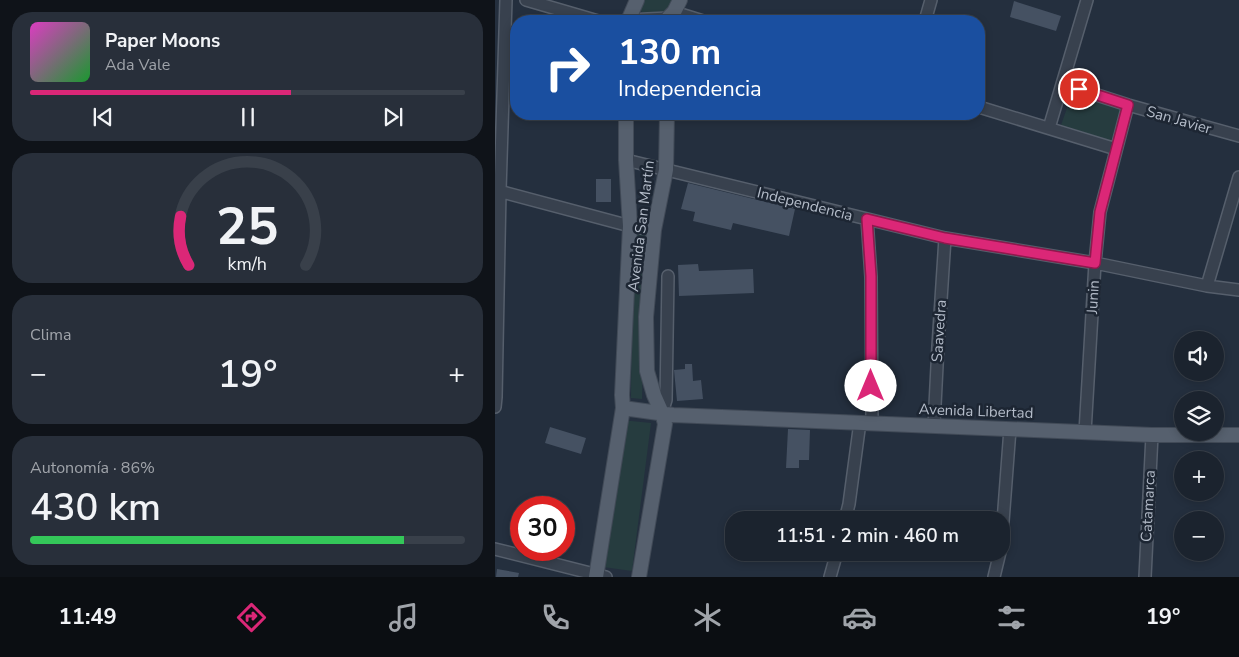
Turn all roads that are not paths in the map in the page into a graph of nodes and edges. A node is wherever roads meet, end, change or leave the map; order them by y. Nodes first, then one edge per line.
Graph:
1 (506, 0) edge
2 (526, 0) edge
3 (637, 0) edge
4 (931, 0) edge
5 (1087, 0) edge
6 (673, 13) edge
7 (578, 15) edge
8 (630, 15) edge
9 (660, 15) edge
10 (927, 15) edge
11 (1063, 84) junction
12 (1128, 105) junction
13 (985, 109) edge
14 (626, 120) edge
15 (667, 120) edge
16 (1049, 128) junction
17 (1239, 136) edge
18 (1116, 149) junction
19 (626, 160) junction
20 (666, 170) junction
21 (1239, 177) edge
22 (498, 190) edge
23 (867, 219) junction
24 (631, 226) junction
25 (654, 230) junction
26 (945, 238) junction
27 (1095, 263) junction
28 (668, 276) dead end
29 (1207, 286) junction
30 (1239, 290) edge
31 (495, 407) edge
32 (623, 408) junction
33 (662, 413) junction
34 (866, 423) junction
35 (934, 425) junction
36 (1010, 429) junction
37 (1085, 432) junction
38 (1152, 434) junction
39 (1239, 436) edge
40 (847, 511) edge
41 (1004, 511) edge
42 (495, 549) edge
43 (834, 561) edge
44 (998, 561) edge
45 (600, 576) edge
46 (639, 577) edge
47 (830, 577) edge
48 (994, 577) edge
49 (1145, 577) edge

1 - 22 street
2 - 7 street
3 - 8 main road
4 - 10 street
5 - 11 street
6 - 9 street
11 - 12 street, San Javier
11 - 16 street
12 - 17 street, San Javier
12 - 18 street, Junin
13 - 16 street
14 - 19 main road, Avenida San Martín
15 - 20 main road, Avenida San Martín
16 - 18 street
18 - 27 street, Junin
19 - 20 street, Independencia
19 - 24 main road, Avenida San Martín
20 - 23 street, Independencia
20 - 25 main road, Avenida San Martín
21 - 29 street
22 - 24 street
22 - 31 street
23 - 26 street, Independencia
23 - 34 street
24 - 25 street
24 - 32 main road, Avenida San Martín
25 - 33 main road, Avenida San Martín
26 - 27 street, Independencia
26 - 35 street, Saavedra
27 - 29 street, Independencia
27 - 37 street, Junin
28 - 33 street
29 - 30 street, Independencia
32 - 33 main road, Avenida Libertad
32 - 45 main road, Avenida San Martín
33 - 34 main road, Avenida Libertad
33 - 46 main road, Avenida San Martín
34 - 35 main road, Avenida Libertad
34 - 40 street
35 - 36 main road, Avenida Libertad
36 - 37 main road, Avenida Libertad
36 - 41 street
37 - 38 main road, Avenida Libertad
38 - 39 main road, Avenida Libertad
38 - 49 street, Catamarca
42 - 45 street
43 - 47 street
44 - 48 street

